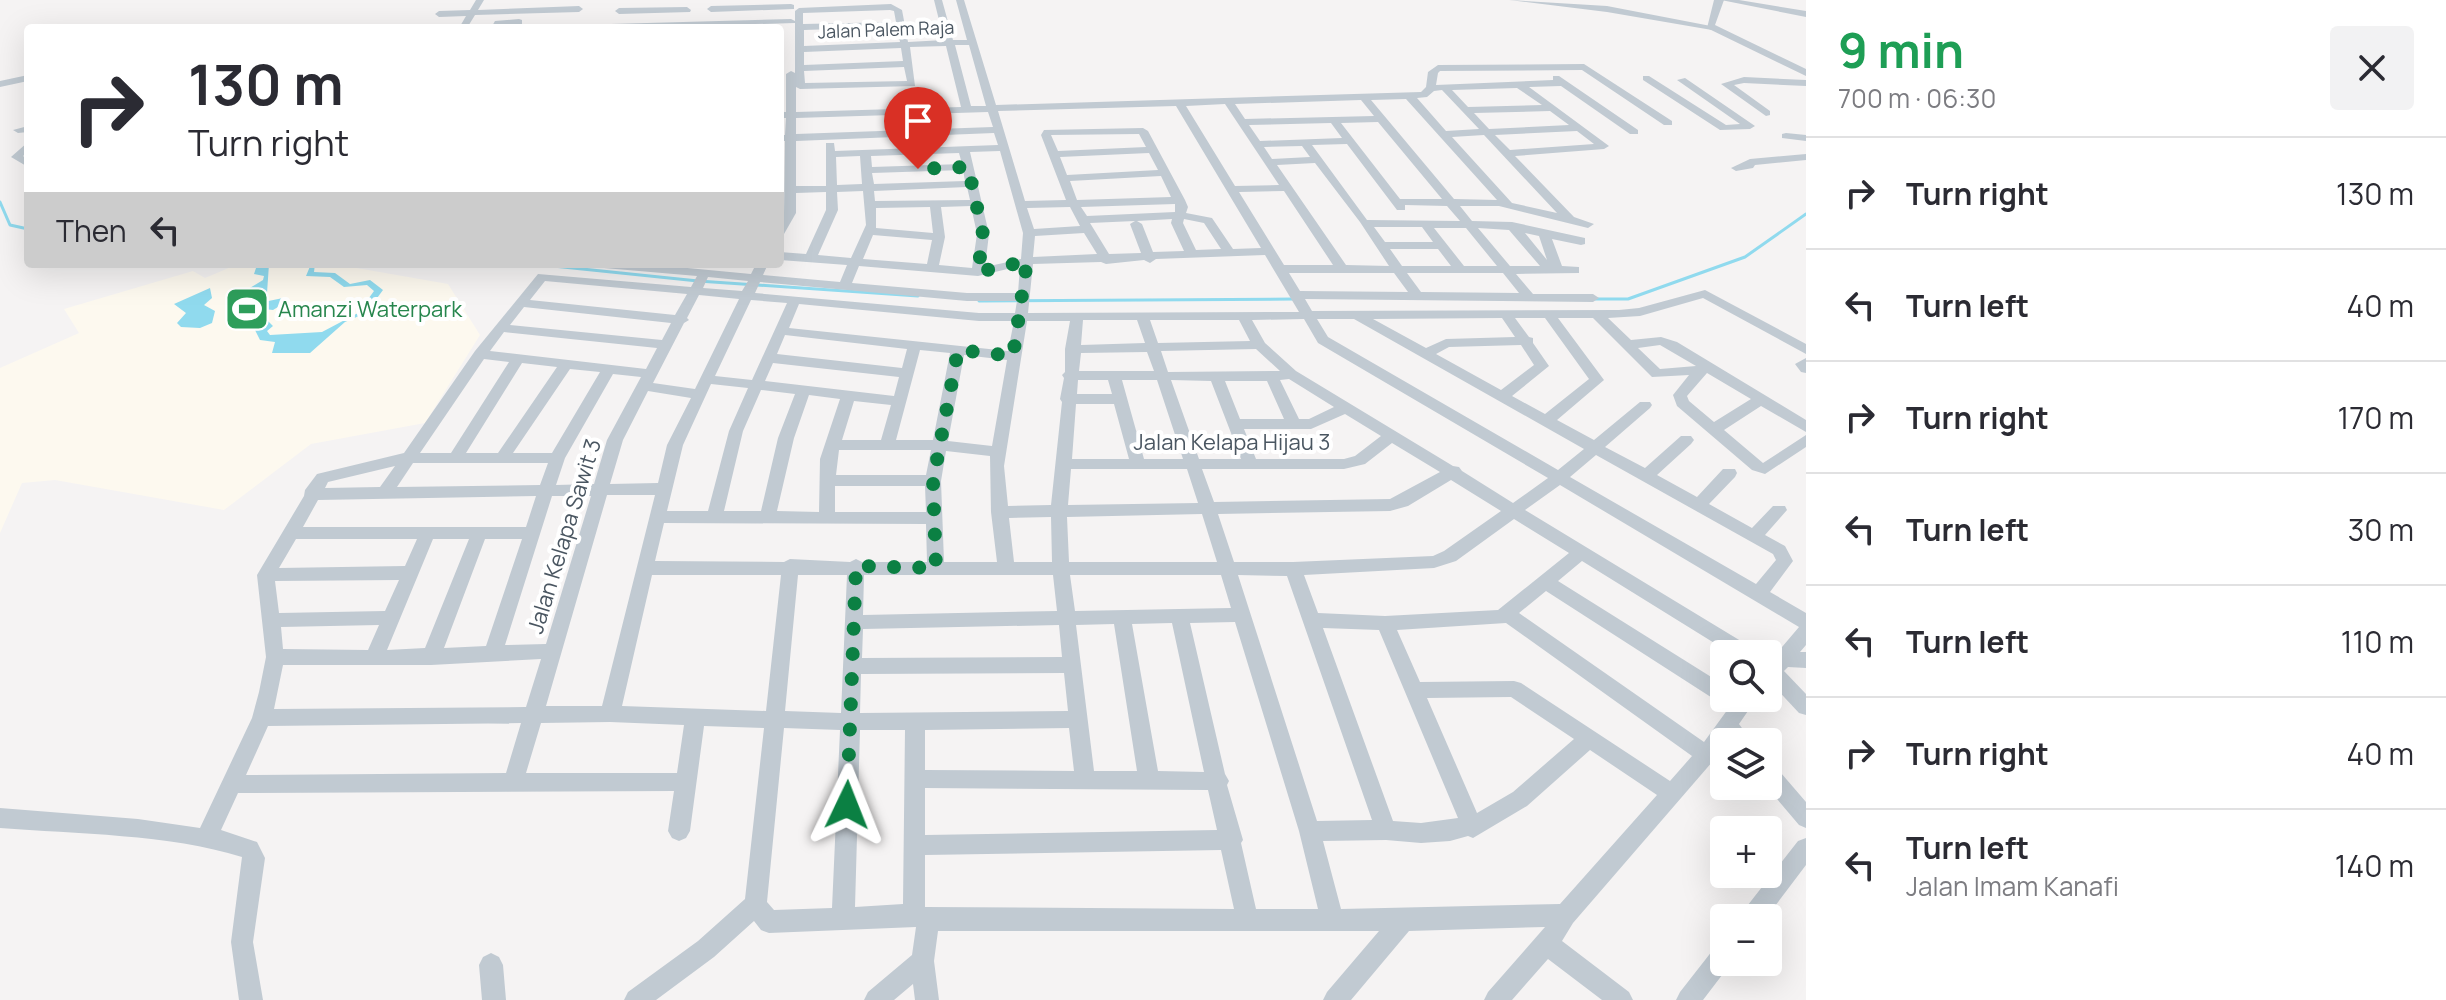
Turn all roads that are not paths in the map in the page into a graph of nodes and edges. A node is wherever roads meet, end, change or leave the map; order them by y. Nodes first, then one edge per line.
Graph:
1 (480, 0) edge
2 (938, 0) edge
3 (949, 0) edge
4 (960, 0) edge
5 (1513, 0) edge
6 (1722, 0) edge
7 (447, 5) dead end
8 (712, 5) edge
9 (795, 6) edge
10 (578, 9) edge
11 (687, 10) dead end
12 (539, 11) junction
13 (672, 11) junction
14 (472, 13) junction
15 (1806, 14) edge
16 (791, 22) junction
17 (465, 24) edge
18 (498, 24) edge
19 (614, 24) edge
20 (669, 24) edge
21 (750, 24) edge
22 (900, 24) junction
23 (801, 27) junction
24 (1712, 27) junction
25 (961, 40) junction
26 (904, 44) junction
27 (801, 47) junction
28 (909, 64) junction
29 (1540, 66) junction
30 (796, 70) junction
31 (784, 72) edge
32 (1806, 73) edge
33 (1646, 78) dead end
34 (24, 79) edge
35 (1682, 80) dead end
36 (1562, 83) junction
37 (1806, 83) edge
38 (1, 84) edge
39 (1520, 85) junction
40 (1478, 86) junction
41 (1431, 88) junction
42 (1445, 88) junction
43 (791, 90) edge
44 (1409, 96) junction
45 (1363, 97) junction
46 (1628, 98) junction
47 (1228, 101) junction
48 (1179, 102) junction
49 (1590, 102) junction
50 (1037, 107) junction
51 (1554, 108) junction
52 (967, 109) junction
53 (985, 109) junction
54 (1509, 109) junction
55 (1467, 110) junction
56 (785, 115) edge
57 (1740, 116) junction
58 (1382, 119) junction
59 (1334, 120) junction
60 (1243, 122) junction
61 (1668, 123) dead end
62 (1580, 128) junction
63 (997, 130) junction
64 (1488, 131) junction
65 (1048, 132) junction
66 (1634, 132) dead end
67 (1443, 134) junction
68 (830, 136) junction
69 (1786, 136) dead end
70 (784, 137) edge
71 (1806, 138) edge
72 (1349, 141) junction
73 (1305, 143) junction
74 (1258, 144) junction
75 (1002, 148) junction
76 (24, 149) edge
77 (964, 150) junction
78 (1153, 150) junction
79 (865, 153) junction
80 (1510, 153) junction
81 (830, 154) junction
82 (1055, 154) junction
83 (1806, 157) edge
84 (1318, 160) junction
85 (24, 162) edge
86 (1269, 162) junction
87 (968, 167) junction
88 (1736, 168) dead end
89 (867, 170) junction
90 (1165, 173) junction
91 (1064, 178) junction
92 (972, 184) junction
93 (869, 186) junction
94 (1289, 188) junction
95 (833, 189) junction
96 (1232, 189) junction
97 (791, 190) junction
98 (1179, 200) junction
99 (1396, 202) junction
100 (1450, 202) junction
101 (975, 203) junction
102 (1073, 203) junction
103 (870, 205) junction
104 (935, 205) junction
105 (1022, 205) junction
106 (1508, 205) junction
107 (1180, 215) junction
108 (1362, 219) dead end
109 (1417, 220) junction
110 (1570, 220) junction
111 (1465, 223) junction
112 (784, 224) edge
113 (1085, 224) junction
114 (1136, 224) dead end
115 (1588, 224) dead end
116 (1512, 226) junction
117 (869, 231) junction
118 (1029, 233) junction
119 (1544, 233) junction
120 (939, 237) junction
121 (1581, 241) dead end
122 (1441, 245) junction
123 (1382, 246) junction
124 (1270, 251) junction
125 (1230, 254) junction
126 (784, 256) edge
127 (1193, 256) junction
128 (811, 258) junction
129 (1150, 259) junction
130 (1106, 260) junction
131 (1027, 261) junction
132 (855, 262) junction
133 (632, 268) edge
134 (760, 268) edge
135 (932, 269) junction
136 (1280, 269) junction
137 (1342, 269) junction
138 (1398, 269) junction
139 (1460, 269) junction
140 (1503, 269) junction
141 (1553, 269) junction
142 (1575, 270) dead end
143 (978, 272) junction
144 (702, 282) junction
145 (750, 286) junction
146 (844, 286) junction
147 (1417, 296) junction
148 (1529, 297) junction
149 (1024, 298) junction
150 (1593, 298) dead end
151 (794, 301) junction
152 (520, 303) junction
153 (1302, 305) junction
154 (1596, 314) junction
155 (1021, 315) junction
156 (1356, 315) junction
157 (1549, 315) junction
158 (1142, 316) junction
159 (1244, 316) junction
160 (1507, 316) junction
161 (1077, 317) junction
162 (682, 320) junction
163 (500, 328) junction
164 (781, 331) junction
165 (1528, 341) junction
166 (668, 345) junction
167 (915, 345) junction
168 (1259, 345) junction
169 (1626, 345) junction
170 (1154, 347) junction
171 (1072, 349) junction
172 (958, 350) junction
173 (1806, 350) edge
174 (480, 354) junction
175 (1426, 354) junction
176 (1013, 356) junction
177 (770, 358) junction
178 (518, 359) junction
179 (1806, 362) edge
180 (566, 364) junction
181 (609, 369) junction
182 (1705, 369) junction
183 (1806, 369) edge
184 (907, 373) junction
185 (1291, 374) junction
186 (1657, 374) junction
187 (1069, 375) junction
188 (1114, 376) junction
189 (1216, 376) junction
190 (1165, 377) junction
191 (1272, 377) junction
192 (706, 379) junction
193 (647, 380) junction
194 (758, 385) junction
195 (804, 390) junction
196 (698, 394) junction
197 (849, 395) junction
198 (1680, 395) junction
199 (1502, 396) junction
200 (1067, 399) junction
201 (1120, 399) junction
202 (1760, 400) junction
203 (898, 401) junction
204 (1645, 405) dead end
205 (1347, 407) junction
206 (1546, 421) junction
207 (1238, 424) junction
208 (1294, 425) junction
209 (1806, 427) edge
210 (1713, 430) junction
211 (1392, 436) junction
212 (1686, 440) dead end
213 (1806, 440) edge
214 (833, 445) junction
215 (887, 445) junction
216 (940, 445) junction
217 (1596, 448) junction
218 (998, 452) junction
219 (406, 458) junction
220 (455, 458) junction
221 (502, 458) junction
222 (557, 458) junction
223 (1063, 464) junction
224 (1138, 465) junction
225 (1251, 465) junction
226 (1194, 466) junction
227 (1454, 471) junction
228 (1729, 473) dead end
229 (1646, 476) junction
230 (1559, 478) junction
231 (828, 480) junction
232 (933, 481) junction
233 (663, 489) junction
234 (600, 491) junction
235 (547, 492) junction
236 (311, 494) junction
237 (384, 494) junction
238 (1699, 505) junction
239 (1515, 509) junction
240 (1779, 510) dead end
241 (1059, 511) junction
242 (1209, 511) junction
243 (999, 512) junction
244 (657, 517) junction
245 (715, 517) junction
246 (768, 517) junction
247 (827, 517) junction
248 (934, 518) junction
249 (428, 532) junction
250 (289, 533) junction
251 (534, 533) junction
252 (479, 534) junction
253 (1754, 536) junction
254 (1583, 551) junction
255 (790, 566) junction
256 (856, 566) junction
257 (1006, 567) junction
258 (644, 568) junction
259 (936, 568) junction
260 (1061, 568) junction
261 (1225, 569) junction
262 (1293, 569) junction
263 (410, 573) junction
264 (266, 575) junction
265 (1548, 583) junction
266 (1758, 594) junction
267 (1241, 615) junction
268 (1508, 615) junction
269 (1179, 616) junction
270 (1122, 617) junction
271 (390, 618) junction
272 (1066, 618) junction
273 (270, 620) junction
274 (1312, 620) junction
275 (854, 622) junction
276 (1806, 622) edge
277 (1385, 623) junction
278 (1806, 632) edge
279 (1725, 640) edge
280 (553, 651) junction
281 (493, 653) junction
282 (275, 657) junction
283 (431, 657) junction
284 (374, 658) junction
285 (1782, 659) edge
286 (1806, 660) edge
287 (1071, 665) junction
288 (853, 666) junction
289 (1782, 667) edge
290 (1782, 679) edge
291 (1710, 683) edge
292 (1413, 690) junction
293 (1806, 707) edge
294 (1731, 712) edge
295 (610, 714) junction
296 (533, 716) junction
297 (262, 718) junction
298 (777, 718) junction
299 (695, 719) junction
300 (1078, 719) junction
301 (915, 721) junction
302 (851, 722) junction
303 (1727, 724) junction
304 (1730, 728) edge
305 (1587, 740) junction
306 (1706, 755) junction
307 (915, 779) junction
308 (1085, 780) junction
309 (1149, 780) junction
310 (514, 781) junction
311 (1219, 781) junction
312 (688, 782) junction
313 (230, 784) junction
314 (1782, 790) edge
315 (1670, 792) junction
316 (0, 818) edge
317 (1806, 818) edge
318 (1473, 828) junction
319 (1386, 830) junction
320 (679, 831) dead end
321 (1310, 831) junction
322 (206, 839) junction
323 (1232, 840) junction
324 (915, 845) junction
325 (1806, 848) edge
326 (1763, 904) edge
327 (756, 905) junction
328 (1565, 915) junction
329 (843, 917) junction
330 (922, 918) junction
331 (1332, 919) junction
332 (1404, 920) junction
333 (1248, 921) junction
334 (1547, 944) junction
335 (922, 961) junction
336 (491, 965) dead end
337 (1710, 972) edge
338 (251, 1000) edge
339 (494, 1000) edge
340 (636, 1000) edge
341 (876, 1000) edge
342 (927, 1000) edge
343 (1335, 1000) edge
344 (1496, 1000) edge
345 (1621, 1000) edge
346 (1688, 1000) edge

1 - 14 street
2 - 25 street
3 - 25 street
4 - 25 street
5 - 24 street
6 - 15 street
6 - 24 street
7 - 14 street
8 - 9 street
9 - 16 street
9 - 22 street
9 - 23 street
10 - 12 street
11 - 13 street
12 - 14 street
12 - 18 street
13 - 19 street
13 - 20 street
14 - 17 street
16 - 21 street
16 - 30 street
22 - 23 street
22 - 26 street
23 - 27 street
24 - 32 street
25 - 26 street, Jalan Palem Raja
25 - 52 street
25 - 53 street
26 - 27 street, Jalan Palem Raja
26 - 28 street
27 - 30 street
28 - 30 street
28 - 43 street
29 - 36 street
29 - 41 street
29 - 46 street
30 - 31 street
30 - 43 street
33 - 57 street
34 - 38 street
35 - 57 street
36 - 39 street
36 - 49 street
37 - 57 street
39 - 40 street
39 - 51 street
40 - 42 street
40 - 54 street
41 - 42 street
41 - 44 street
42 - 55 street
43 - 56 street
44 - 45 street
44 - 67 street
45 - 47 street
45 - 58 street
46 - 49 street
46 - 61 street
47 - 48 street
47 - 60 street
48 - 50 street
48 - 96 street
49 - 66 street
50 - 53 street
50 - 65 street
51 - 54 street
51 - 62 street
52 - 53 street
52 - 56 street
53 - 63 street
54 - 55 street
55 - 64 street
56 - 70 street
58 - 59 street
58 - 100 street
59 - 60 street
59 - 72 street
60 - 74 street
62 - 64 street
62 - 80 street
63 - 68 street
63 - 75 street
64 - 67 street
64 - 80 street
65 - 78 street
65 - 82 street
67 - 106 street
68 - 70 street
68 - 81 street
69 - 71 street
70 - 97 street
72 - 73 street
72 - 99 street
73 - 74 street
73 - 84 street
74 - 86 street
75 - 77 street
75 - 105 street
76 - 85 street
77 - 79 street
77 - 87 street
78 - 82 street
78 - 90 street
79 - 81 street
79 - 89 street
80 - 110 street
81 - 95 street
82 - 91 street
83 - 88 street
84 - 86 street
84 - 108 street
86 - 94 street
87 - 89 street
87 - 92 street
89 - 93 street
90 - 91 street
90 - 98 street
91 - 102 street
92 - 93 street
92 - 101 street
93 - 95 street
93 - 103 street
94 - 96 street
94 - 137 street
95 - 97 street
95 - 128 street
96 - 124 street
97 - 112 street
98 - 102 street
98 - 107 street
99 - 100 street
99 - 109 street
100 - 106 street
100 - 111 street
101 - 104 street
101 - 143 street
102 - 105 street
102 - 113 street
103 - 104 street
103 - 117 street
104 - 120 street
105 - 118 street
106 - 110 street
107 - 113 street
107 - 125 street
107 - 127 street
109 - 111 street
109 - 122 street
109 - 123 street
110 - 115 street
111 - 116 street
111 - 140 street
113 - 118 street
113 - 130 street
114 - 129 street
116 - 119 street
116 - 141 street
117 - 120 street
117 - 132 street
118 - 131 street
119 - 121 street
119 - 141 street
120 - 135 street
122 - 123 street
122 - 139 street
123 - 138 street
124 - 125 street
124 - 136 street
125 - 127 street
126 - 128 street
127 - 129 street
128 - 132 street
129 - 130 street
130 - 131 street
131 - 143 street
131 - 149 street
132 - 135 street
132 - 146 street
133 - 144 street
134 - 145 street
135 - 143 street
136 - 137 street
136 - 153 street
137 - 138 street
138 - 139 street
138 - 147 street
139 - 140 street
140 - 141 street
140 - 148 street
141 - 142 street
144 - 145 street
144 - 145 street
144 - 152 street
144 - 162 street, Jalan Kelapa Sawit 3
145 - 146 street
145 - 151 street
145 - 192 street
146 - 149 street
147 - 148 street
147 - 153 street
148 - 150 street
149 - 155 street
151 - 155 street
151 - 164 street
152 - 162 street
152 - 163 street
153 - 156 street
153 - 159 street
153 - 230 street
154 - 157 street
154 - 169 street
154 - 173 street
155 - 161 street
155 - 176 street
156 - 160 street
156 - 175 street
157 - 160 street
157 - 206 street
158 - 159 street
158 - 161 street
158 - 170 street
159 - 168 street
160 - 165 street
161 - 171 street
162 - 166 street, Jalan Kelapa Sawit 3
163 - 166 street
163 - 174 street
164 - 167 street
164 - 177 street
165 - 175 street
165 - 199 street
166 - 193 street, Jalan Kelapa Sawit 3
167 - 172 street
167 - 184 street
168 - 170 street
168 - 185 street
169 - 182 street
169 - 186 street
170 - 171 street
170 - 190 street
171 - 187 street
172 - 176 street
172 - 216 street
174 - 178 street
174 - 219 street
175 - 199 street
176 - 218 street
177 - 184 street
177 - 194 street
178 - 180 street
178 - 220 street
179 - 183 street
180 - 181 street
180 - 221 street
181 - 193 street
181 - 222 street
182 - 186 street
182 - 198 street
182 - 202 street
184 - 203 street
185 - 191 street
185 - 205 street
186 - 198 street
187 - 188 street
187 - 200 street
188 - 190 street
188 - 201 street
189 - 190 street
189 - 191 street
189 - 207 street
190 - 226 street
191 - 208 street
192 - 194 street
192 - 196 street
193 - 196 street
193 - 234 street, Jalan Kelapa Sawit 3
194 - 195 street
194 - 245 street
195 - 197 street
195 - 246 street
196 - 233 street
197 - 203 street
197 - 214 street
198 - 210 street
199 - 206 street
200 - 201 street
200 - 223 street
201 - 224 street
202 - 209 street
202 - 210 street
203 - 215 street
204 - 217 street
205 - 208 street
205 - 211 street
206 - 217 street
207 - 208 street
207 - 225 street
210 - 213 street
211 - 225 street, Jalan Kelapa Hijau 3
211 - 227 street
212 - 229 street
214 - 215 street
214 - 231 street
215 - 216 street
216 - 218 street
216 - 232 street
217 - 229 street
217 - 230 street
218 - 243 street
219 - 220 street
219 - 236 street
219 - 237 street
220 - 221 street
221 - 222 street
222 - 235 street
223 - 224 street, Jalan Kelapa Hijau 3
223 - 241 street
224 - 226 street, Jalan Kelapa Hijau 3
225 - 226 street, Jalan Kelapa Hijau 3
226 - 242 street
227 - 239 street
227 - 242 street
228 - 238 street
229 - 238 street
230 - 239 street
230 - 266 street
231 - 232 street
231 - 247 street
232 - 248 street
233 - 234 street
233 - 244 street
234 - 235 street
234 - 280 street, Jalan Kelapa Sawit 3
235 - 237 street
235 - 251 street
236 - 237 street
236 - 250 street
238 - 253 street
239 - 254 street
239 - 262 street
240 - 253 street
241 - 242 street
241 - 243 street
241 - 260 street
242 - 261 street
243 - 257 street
244 - 245 street
244 - 258 street
245 - 246 street
246 - 247 street
247 - 248 street
248 - 259 street
249 - 250 street
249 - 252 street
249 - 263 street
250 - 264 street
251 - 252 street
251 - 281 street
252 - 283 street
253 - 266 street
254 - 265 street
254 - 279 street
255 - 256 street
255 - 258 street
255 - 298 street
256 - 259 street
256 - 275 street
257 - 259 street
257 - 260 street
258 - 295 street
260 - 261 street
260 - 272 street
261 - 262 street
261 - 267 street
262 - 274 street
263 - 264 street
263 - 271 street
264 - 273 street
265 - 268 street
265 - 291 street
266 - 276 street
267 - 269 street
267 - 321 street
268 - 277 street
268 - 306 street
269 - 270 street
269 - 311 street
270 - 272 street
270 - 309 street
271 - 273 street
271 - 284 street
272 - 275 street
272 - 287 street
273 - 282 street
274 - 277 street
274 - 319 street
275 - 288 street
277 - 292 street
278 - 285 street
280 - 281 street
280 - 296 street, Jalan Kelapa Sawit 3
281 - 283 street
282 - 284 street
282 - 297 street
283 - 284 street
286 - 289 street
287 - 288 street
287 - 300 street
288 - 302 street
290 - 293 street
292 - 305 street
292 - 318 street
294 - 303 street
295 - 296 street
295 - 299 street
296 - 297 street
296 - 310 street, Jalan Kelapa Sawit 3
297 - 313 street
298 - 299 street
298 - 302 street
298 - 327 street
299 - 312 street
300 - 301 street
300 - 308 street
301 - 302 street
301 - 307 street
302 - 329 street
303 - 304 street
303 - 306 street
305 - 315 street
305 - 318 street
306 - 315 street
307 - 308 street
307 - 324 street
308 - 309 street
309 - 311 street
310 - 312 street
310 - 313 street
311 - 323 street
312 - 320 street
313 - 322 street
314 - 317 street
315 - 328 street
316 - 322 street
318 - 319 street
319 - 321 street
321 - 331 street
322 - 338 street
323 - 324 street
323 - 333 street
324 - 330 street
325 - 326 street
327 - 329 street
327 - 340 street
328 - 332 street
328 - 334 street
329 - 330 street
330 - 333 street
330 - 335 street
331 - 332 street
331 - 333 street
332 - 343 street
334 - 344 street
334 - 345 street
335 - 341 street
335 - 342 street
336 - 339 street
337 - 346 street

